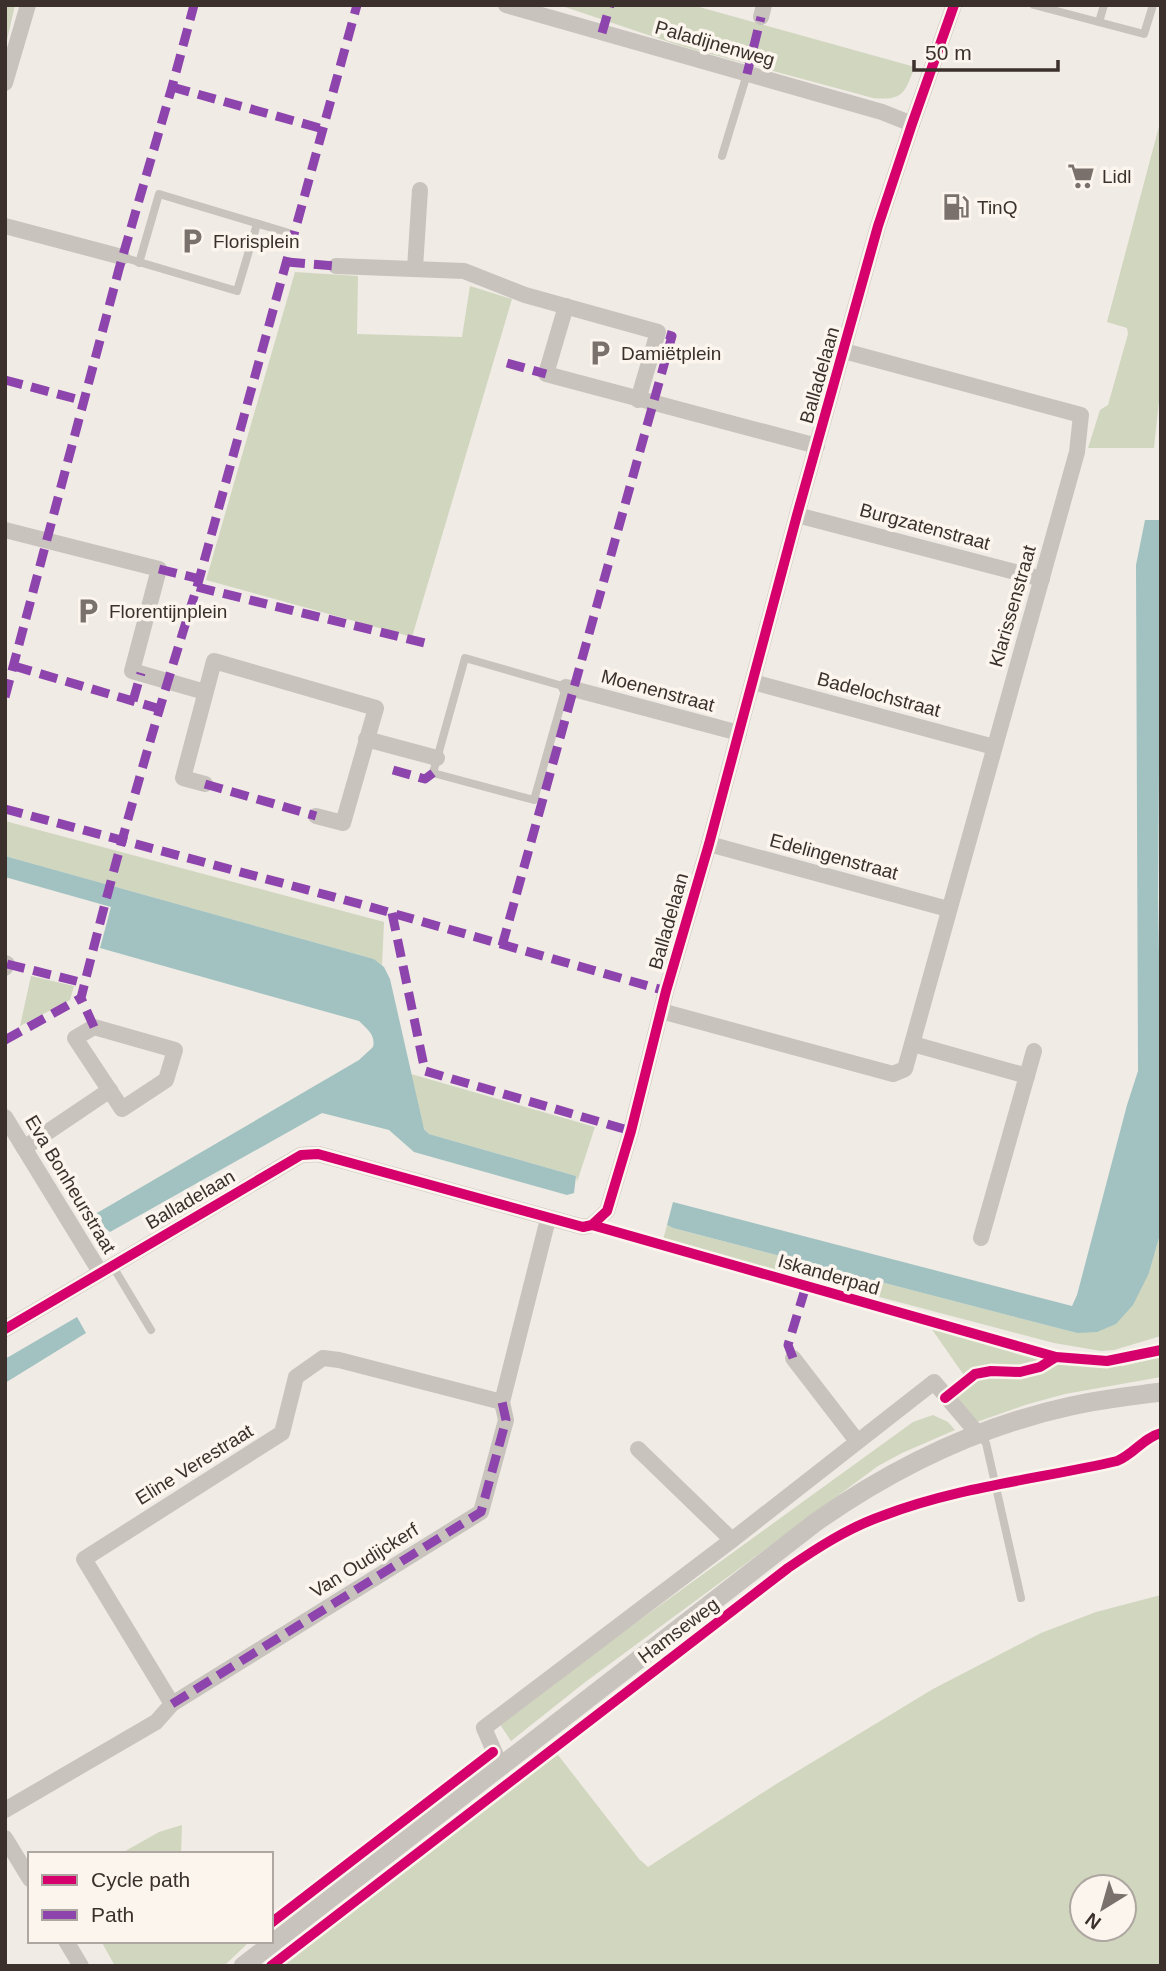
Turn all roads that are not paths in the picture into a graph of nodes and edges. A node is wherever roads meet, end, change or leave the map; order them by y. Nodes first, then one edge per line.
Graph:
1 (28, 5) edge
2 (506, 5) edge
3 (954, 5) edge
4 (1034, 5) edge
5 (1104, 5) edge
6 (1153, 5) edge
7 (1099, 22) junction
8 (747, 74) junction
9 (5, 83) edge
10 (912, 124) junction
11 (722, 156) dead end
12 (420, 190) dead end
13 (257, 224) junction
14 (5, 226) edge
15 (289, 233) dead end
16 (122, 257) joint
17 (139, 263) junction
18 (336, 266) dead end
19 (415, 268) junction
20 (566, 306) junction
21 (844, 351) junction
22 (646, 401) junction
23 (817, 446) junction
24 (797, 515) junction
25 (5, 530) edge
26 (1042, 579) junction
27 (753, 682) junction
28 (566, 687) junction
29 (205, 692) junction
30 (739, 733) junction
31 (366, 739) junction
32 (995, 747) junction
33 (437, 758) junction
34 (205, 784) dead end
35 (316, 816) dead end
36 (709, 844) junction
37 (948, 909) junction
38 (661, 1011) junction
39 (913, 1044) junction
40 (1034, 1051) dead end
41 (1027, 1076) junction
42 (110, 1090) junction
43 (5, 1117) edge
44 (24, 1148) junction
45 (548, 1219) junction
46 (981, 1238) dead end
47 (106, 1269) junction
48 (5, 1329) edge
49 (151, 1330) dead end
50 (793, 1358) dead end
51 (1161, 1392) edge
52 (502, 1402) junction
53 (978, 1434) junction
54 (857, 1441) junction
55 (638, 1449) dead end
56 (732, 1540) junction
57 (1021, 1598) dead end
58 (173, 1704) junction
59 (496, 1759) junction
60 (5, 1810) edge
61 (5, 1838) edge
62 (28, 1876) edge
63 (273, 1941) edge
64 (67, 1943) edge
65 (271, 1943) edge
66 (81, 1966) edge
67 (243, 1966) edge

1 - 9 street
2 - 8 street, Paladijnenweg
3 - 10 street, Balladelaan
4 - 7 lane
5 - 7 lane
6 - 7 lane
8 - 10 street, Paladijnenweg
8 - 11 lane
10 - 21 street, Balladelaan
12 - 19 street
13 - 15 lane
13 - 17 lane
13 - 17 lane
14 - 16 street
16 - 17 lane
18 - 19 street
19 - 20 street
20 - 22 street
20 - 22 street
21 - 23 street, Balladelaan
21 - 26 street, Klarissenstraat
22 - 23 street
23 - 24 street, Balladelaan
24 - 26 street, Burgzatenstraat
24 - 27 street, Balladelaan
25 - 29 street
26 - 32 street, Klarissenstraat
27 - 30 street, Balladelaan
27 - 32 street, Badelochstraat
28 - 30 street, Moenenstraat
28 - 33 lane
28 - 33 lane
29 - 31 street
29 - 34 street
30 - 36 street, Balladelaan
31 - 33 street
31 - 35 street
32 - 37 street, Klarissenstraat
36 - 37 street, Edelingenstraat
36 - 38 street, Balladelaan
37 - 39 street, Klarissenstraat
38 - 39 street, Klarissenstraat
38 - 45 street, Balladelaan
39 - 41 street
40 - 41 street
41 - 46 street
42 - 42 street
42 - 44 street
43 - 44 street, Eva Bonheurstraat
44 - 47 street, Eva Bonheurstraat
45 - 47 street, Balladelaan
45 - 52 street
47 - 48 street, Balladelaan
47 - 49 lane
50 - 54 street
51 - 53 street, Hamseweg
52 - 58 street, Van Oudijckerf
52 - 58 street, Eline Verestraat
53 - 54 street, Hamseweg
53 - 57 lane
53 - 59 street, Hamseweg
54 - 56 street, Hamseweg
55 - 56 street
56 - 59 street, Hamseweg
58 - 60 street
59 - 63 street, Hamseweg
61 - 62 street
64 - 66 street
65 - 67 street, Hamseweg

